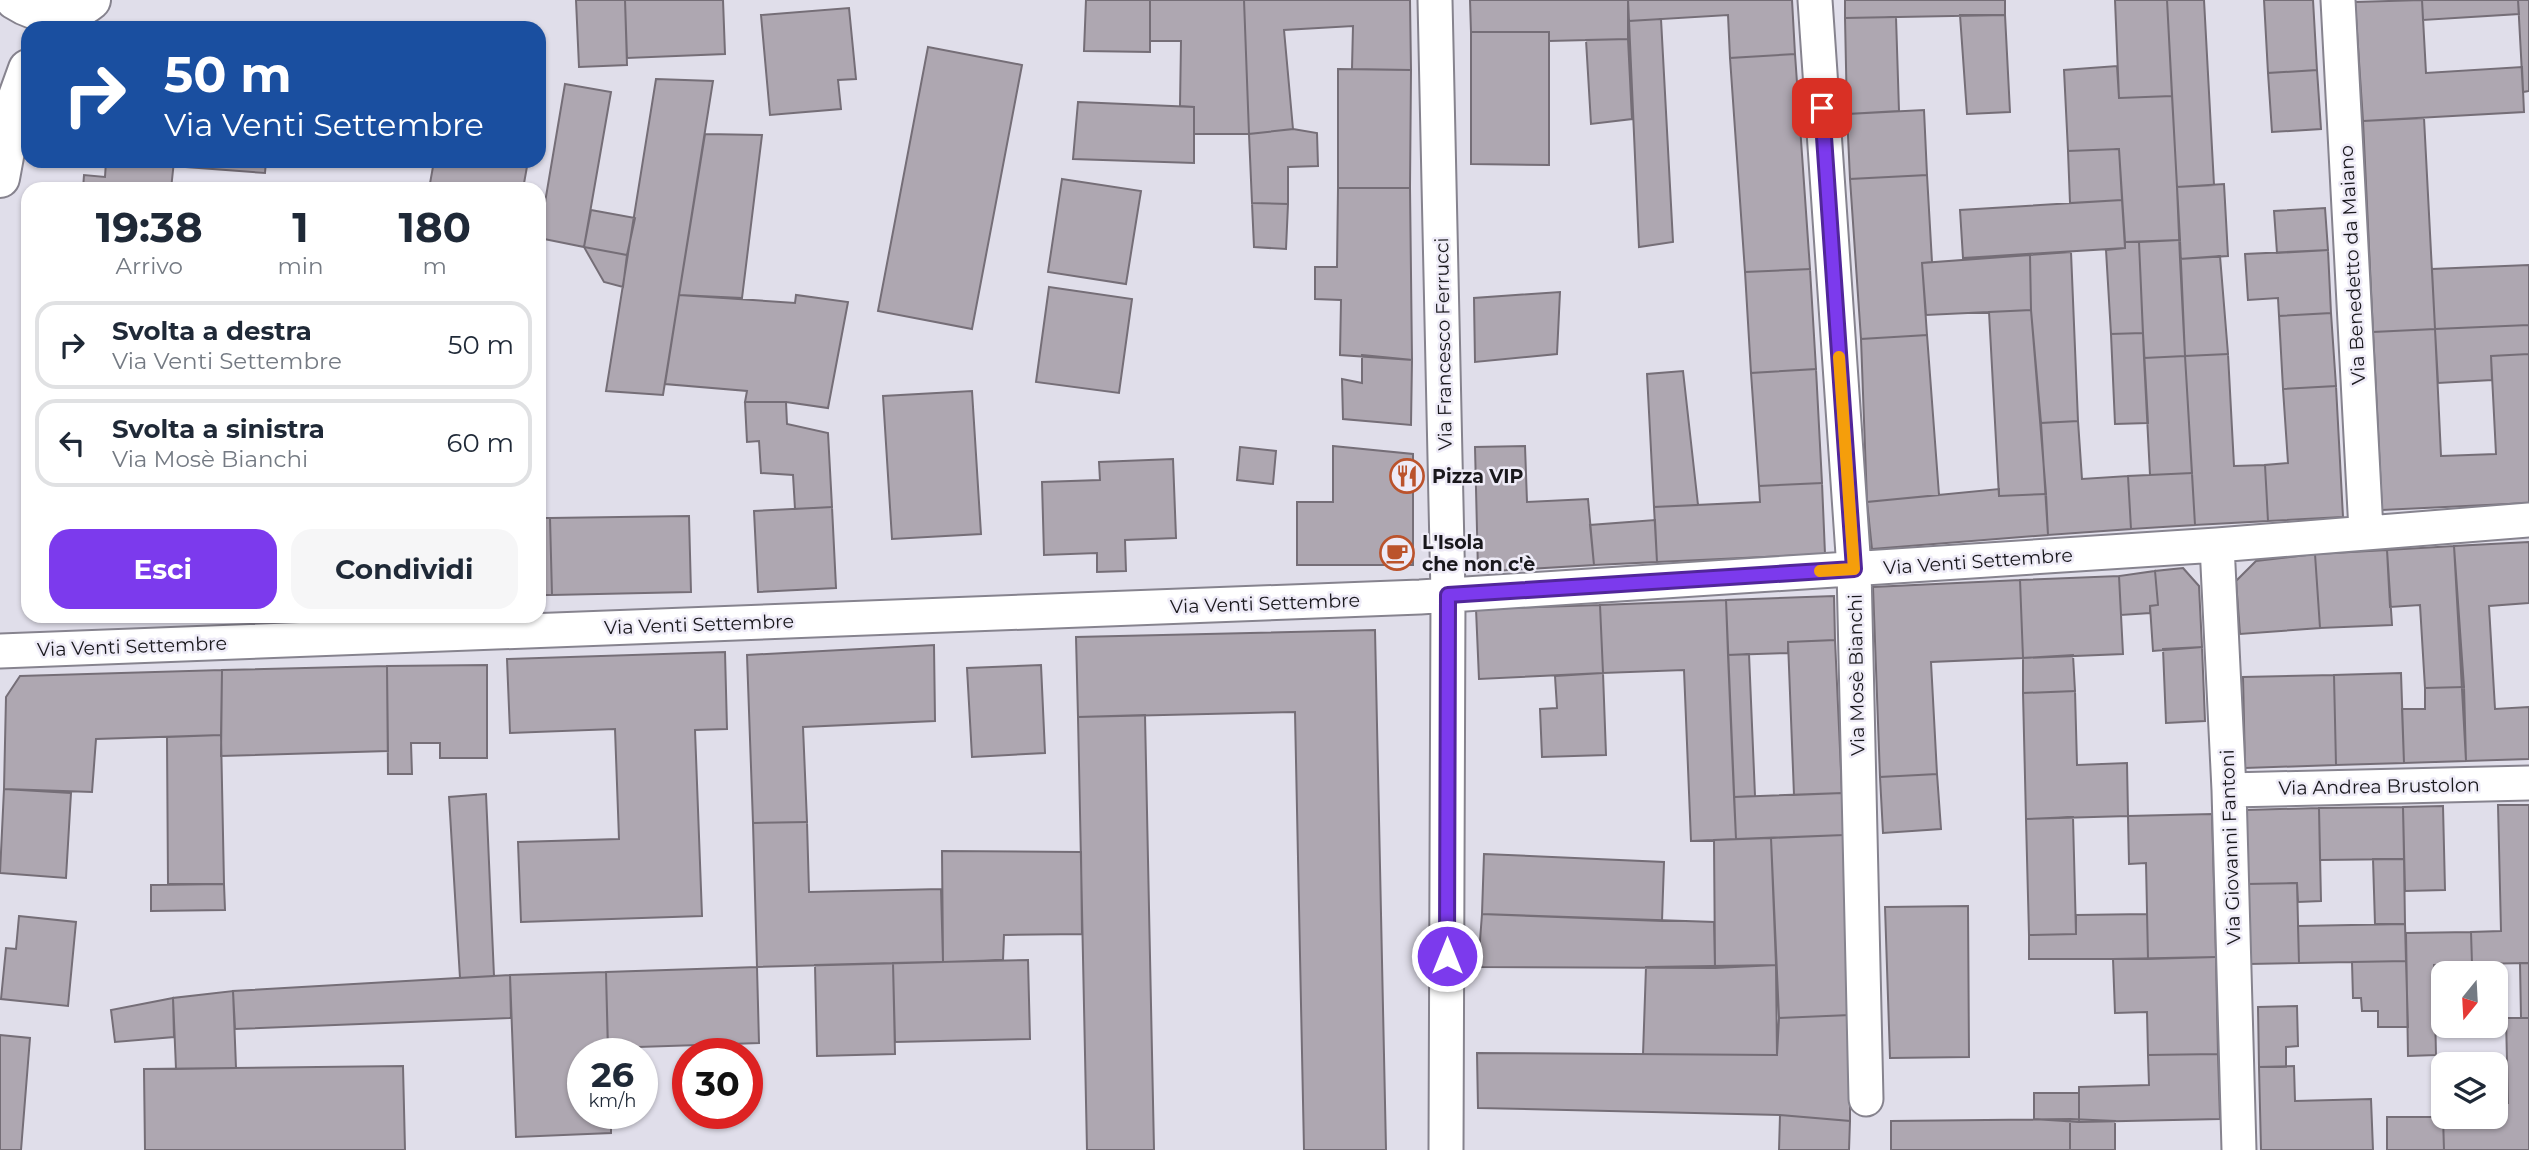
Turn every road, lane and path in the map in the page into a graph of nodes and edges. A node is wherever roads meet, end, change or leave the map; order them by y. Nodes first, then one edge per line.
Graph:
1 (15, 0) edge
2 (1435, 0) edge
3 (1815, 0) edge
4 (2338, 0) edge
5 (70, 13) edge
6 (21, 88) edge
7 (0, 178) edge
8 (2529, 520) edge
9 (2366, 531) junction
10 (2217, 545) junction
11 (1854, 569) junction
12 (1448, 595) junction
13 (0, 651) edge
14 (2529, 783) edge
15 (2229, 790) junction
16 (1866, 1098) dead end
17 (1446, 1150) edge
18 (2239, 1150) edge

1 - 5 street
2 - 12 street, Via Francesco Ferrucci
3 - 11 street, Via Mosè Bianchi
4 - 9 street, Via Benedetto da Maiano
6 - 7 street
8 - 9 street, Via Venti Settembre
9 - 10 street, Via Venti Settembre
10 - 11 street, Via Venti Settembre
10 - 15 street, Via Giovanni Fantoni
11 - 12 street, Via Venti Settembre
11 - 16 street, Via Mosè Bianchi
12 - 13 street, Via Venti Settembre
12 - 17 street, Via Francesco Ferrucci
14 - 15 street, Via Andrea Brustolon
15 - 18 street, Via Giovanni Fantoni

